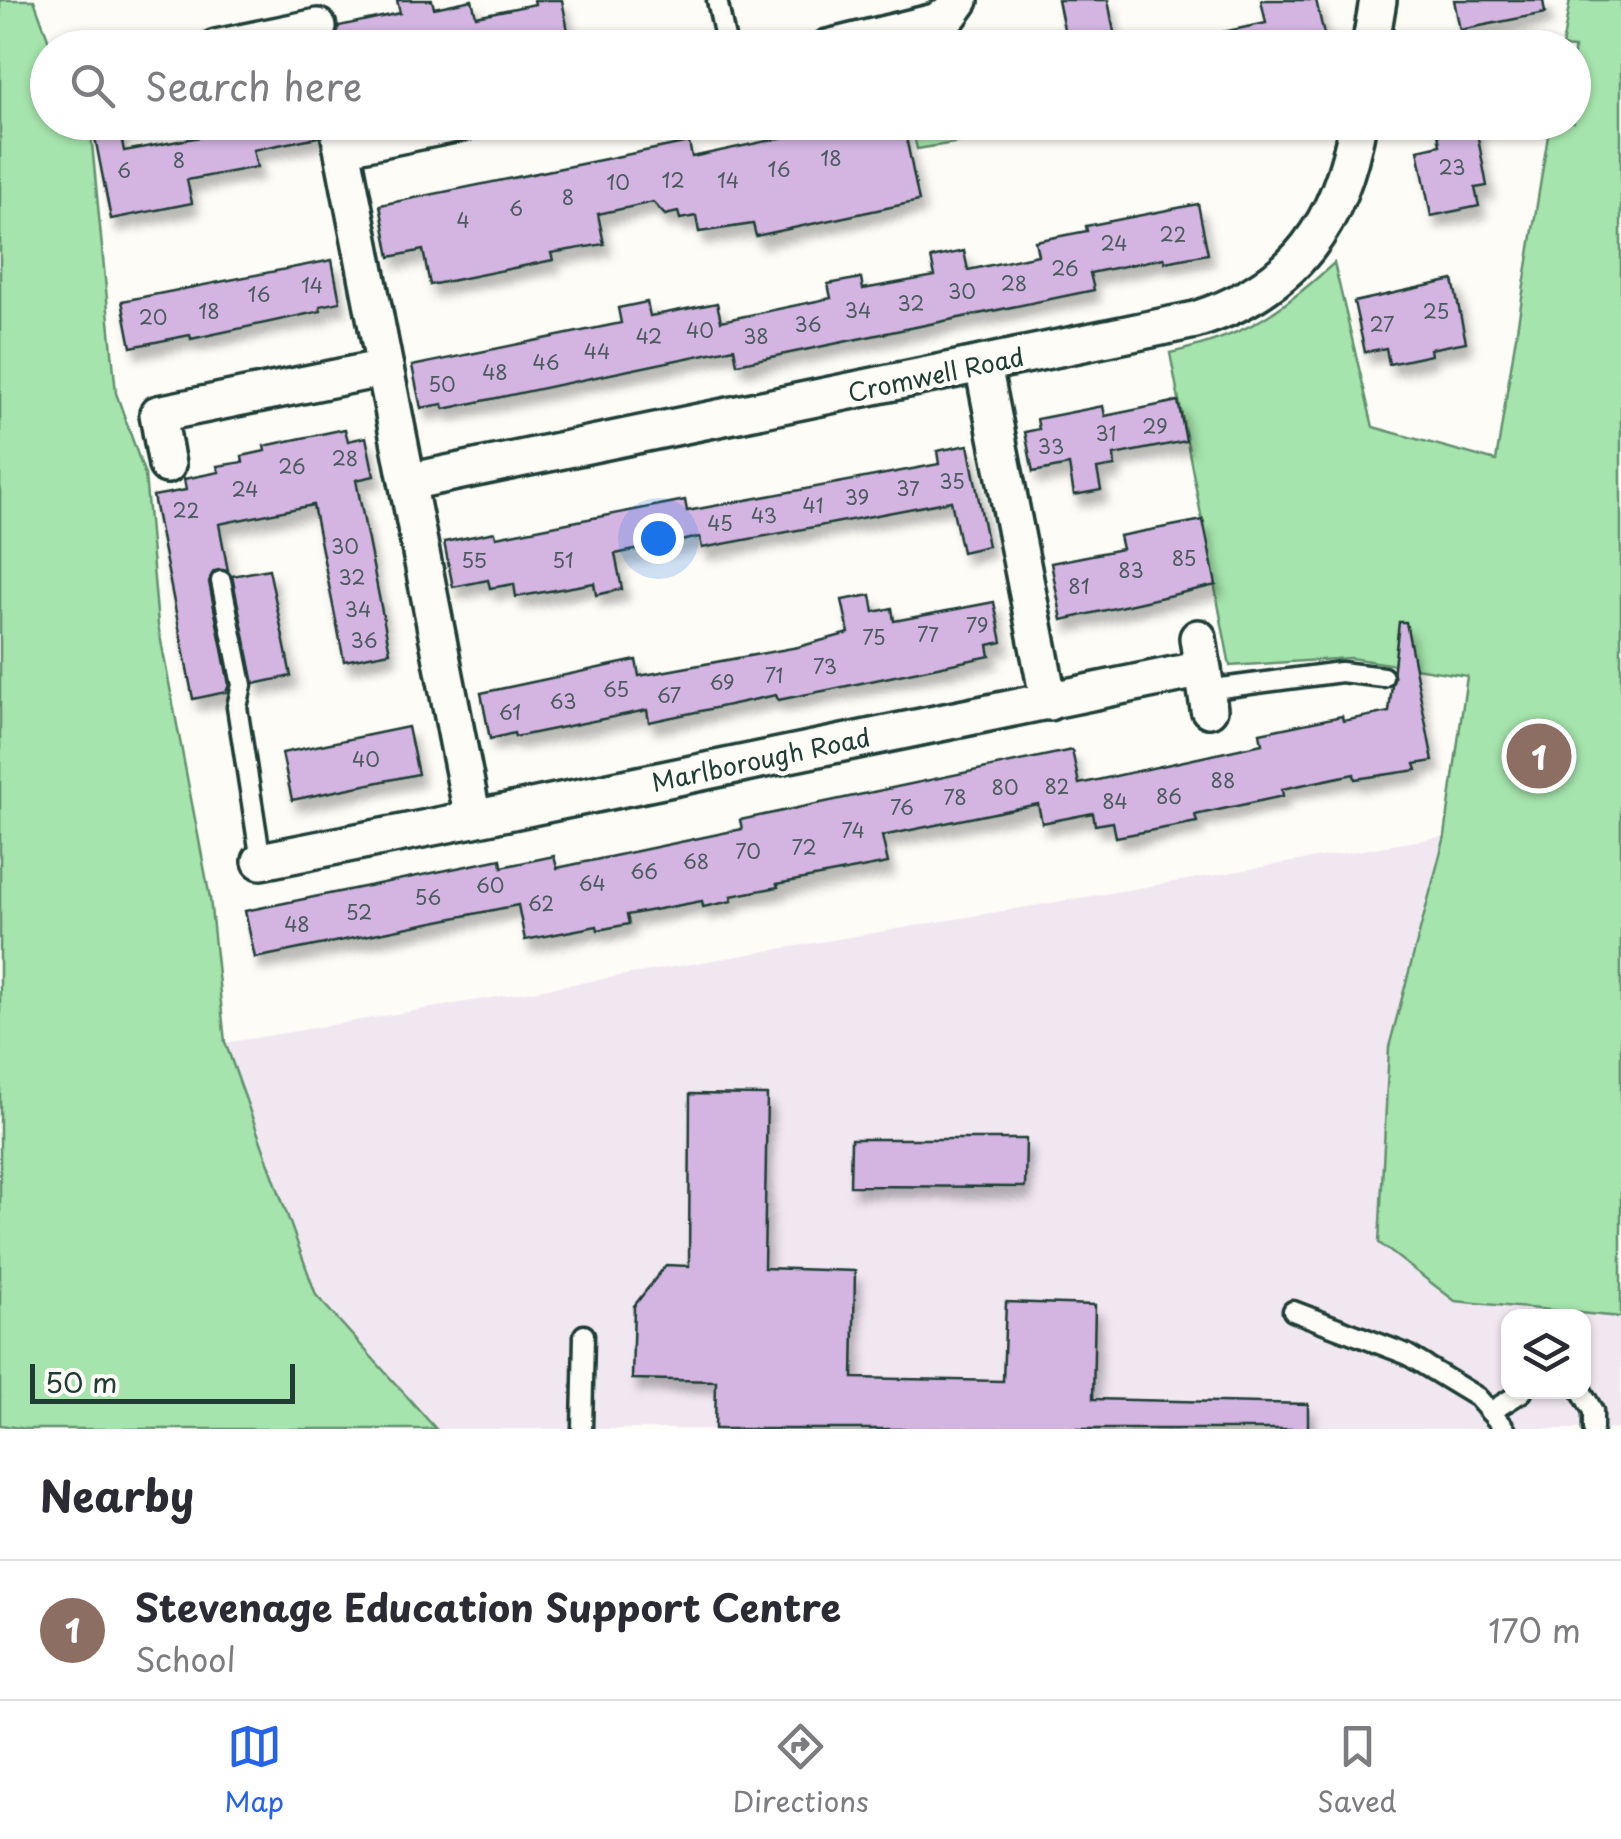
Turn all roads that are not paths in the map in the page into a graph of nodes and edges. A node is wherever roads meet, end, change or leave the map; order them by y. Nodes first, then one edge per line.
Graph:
1 (717, 0) edge
2 (960, 0) edge
3 (1378, 0) edge
4 (723, 30) edge
5 (902, 30) edge
6 (1373, 30) edge
7 (340, 140) edge
8 (1354, 140) edge
9 (983, 366) junction
10 (385, 368) junction
11 (167, 465) dead end
12 (408, 482) junction
13 (221, 580) dead end
14 (1204, 677) joint
15 (1384, 678) dead end
16 (1049, 702) junction
17 (473, 819) junction
18 (262, 861) joint
19 (1293, 1311) dead end
20 (584, 1334) dead end
21 (1511, 1399) edge
22 (1586, 1399) edge
23 (1490, 1412) junction
24 (582, 1429) edge
25 (1505, 1429) edge
26 (1592, 1429) edge

1 - 4 lane
2 - 5 street
3 - 6 street
7 - 10 street
8 - 9 street, Cromwell Road
9 - 12 street, Cromwell Road
9 - 16 street
10 - 11 street
10 - 12 street
12 - 17 street
13 - 18 lane
14 - 15 lane
14 - 16 street, Marlborough Road
16 - 17 street, Marlborough Road
17 - 18 street, Marlborough Road
19 - 23 lane
20 - 24 lane
21 - 23 lane
22 - 26 lane
23 - 25 lane

